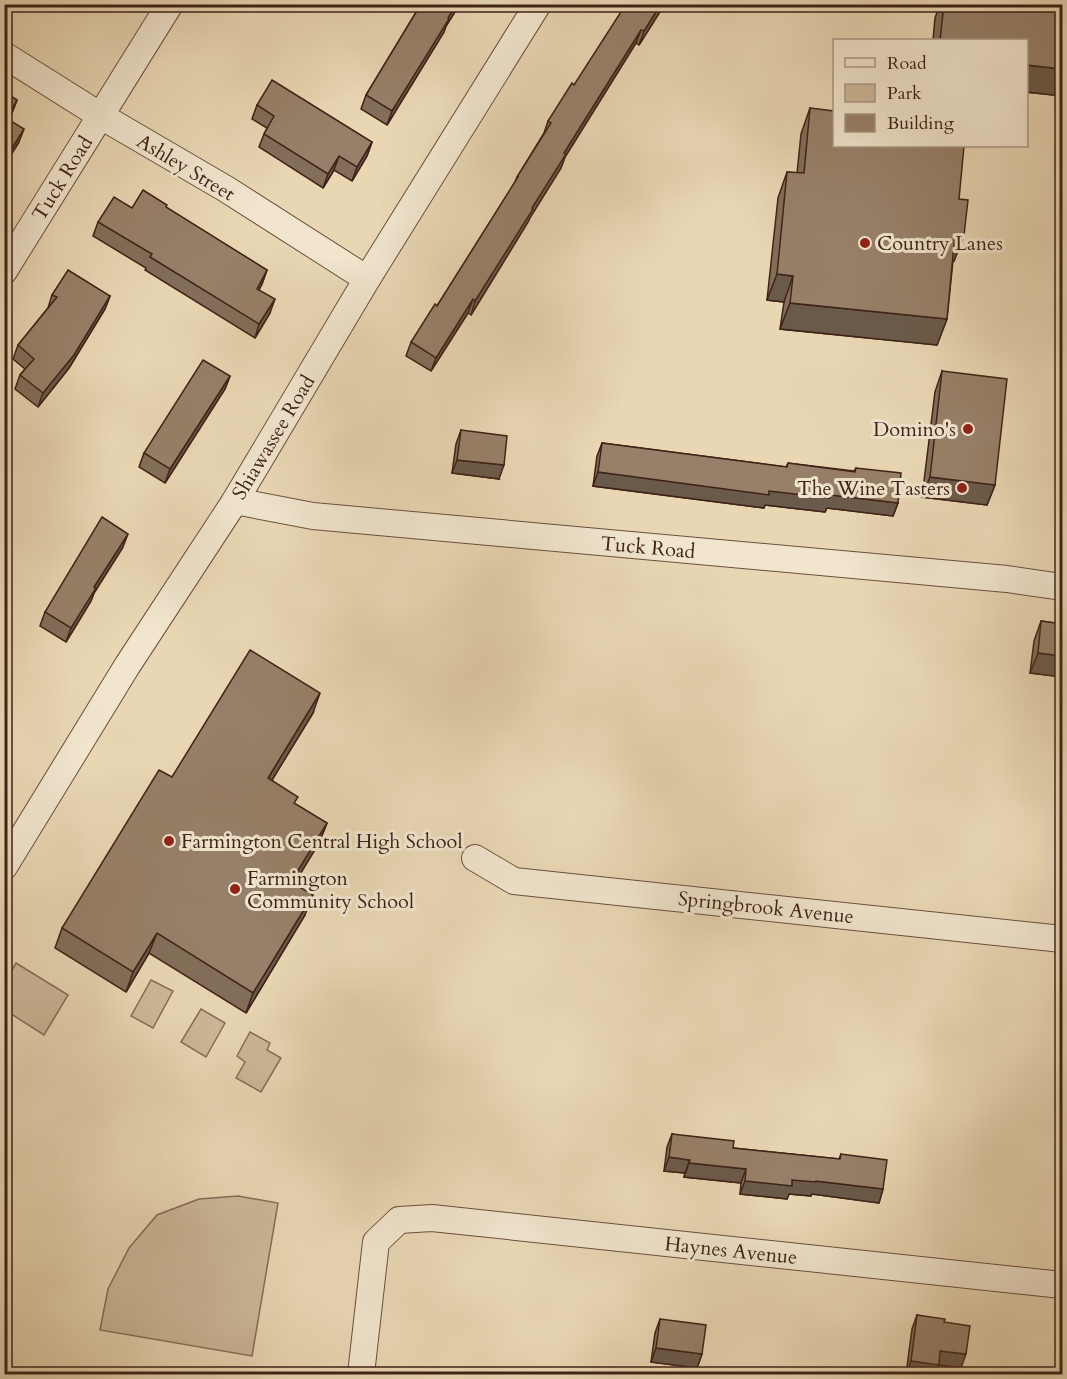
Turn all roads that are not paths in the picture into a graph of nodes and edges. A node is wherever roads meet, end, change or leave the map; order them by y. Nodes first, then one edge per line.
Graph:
1 (170, 4) edge
2 (538, 4) edge
3 (4, 55) edge
4 (101, 116) junction
5 (4, 271) edge
6 (367, 279) junction
7 (235, 501) junction
8 (1062, 587) edge
9 (15, 832) edge
10 (475, 858) dead end
11 (4, 867) edge
12 (1062, 939) edge
13 (1062, 1285) edge
14 (362, 1374) edge

1 - 4 street, Tuck Road
2 - 6 street, Shiawassee Road
3 - 4 street, Ashley Street
4 - 5 street, Tuck Road
4 - 6 street, Ashley Street
6 - 7 street, Shiawassee Road
7 - 8 street, Tuck Road
7 - 9 street, Shiawassee Road
9 - 11 street, Shiawassee Road
10 - 12 street, Springbrook Avenue
13 - 14 street, Haynes Avenue

